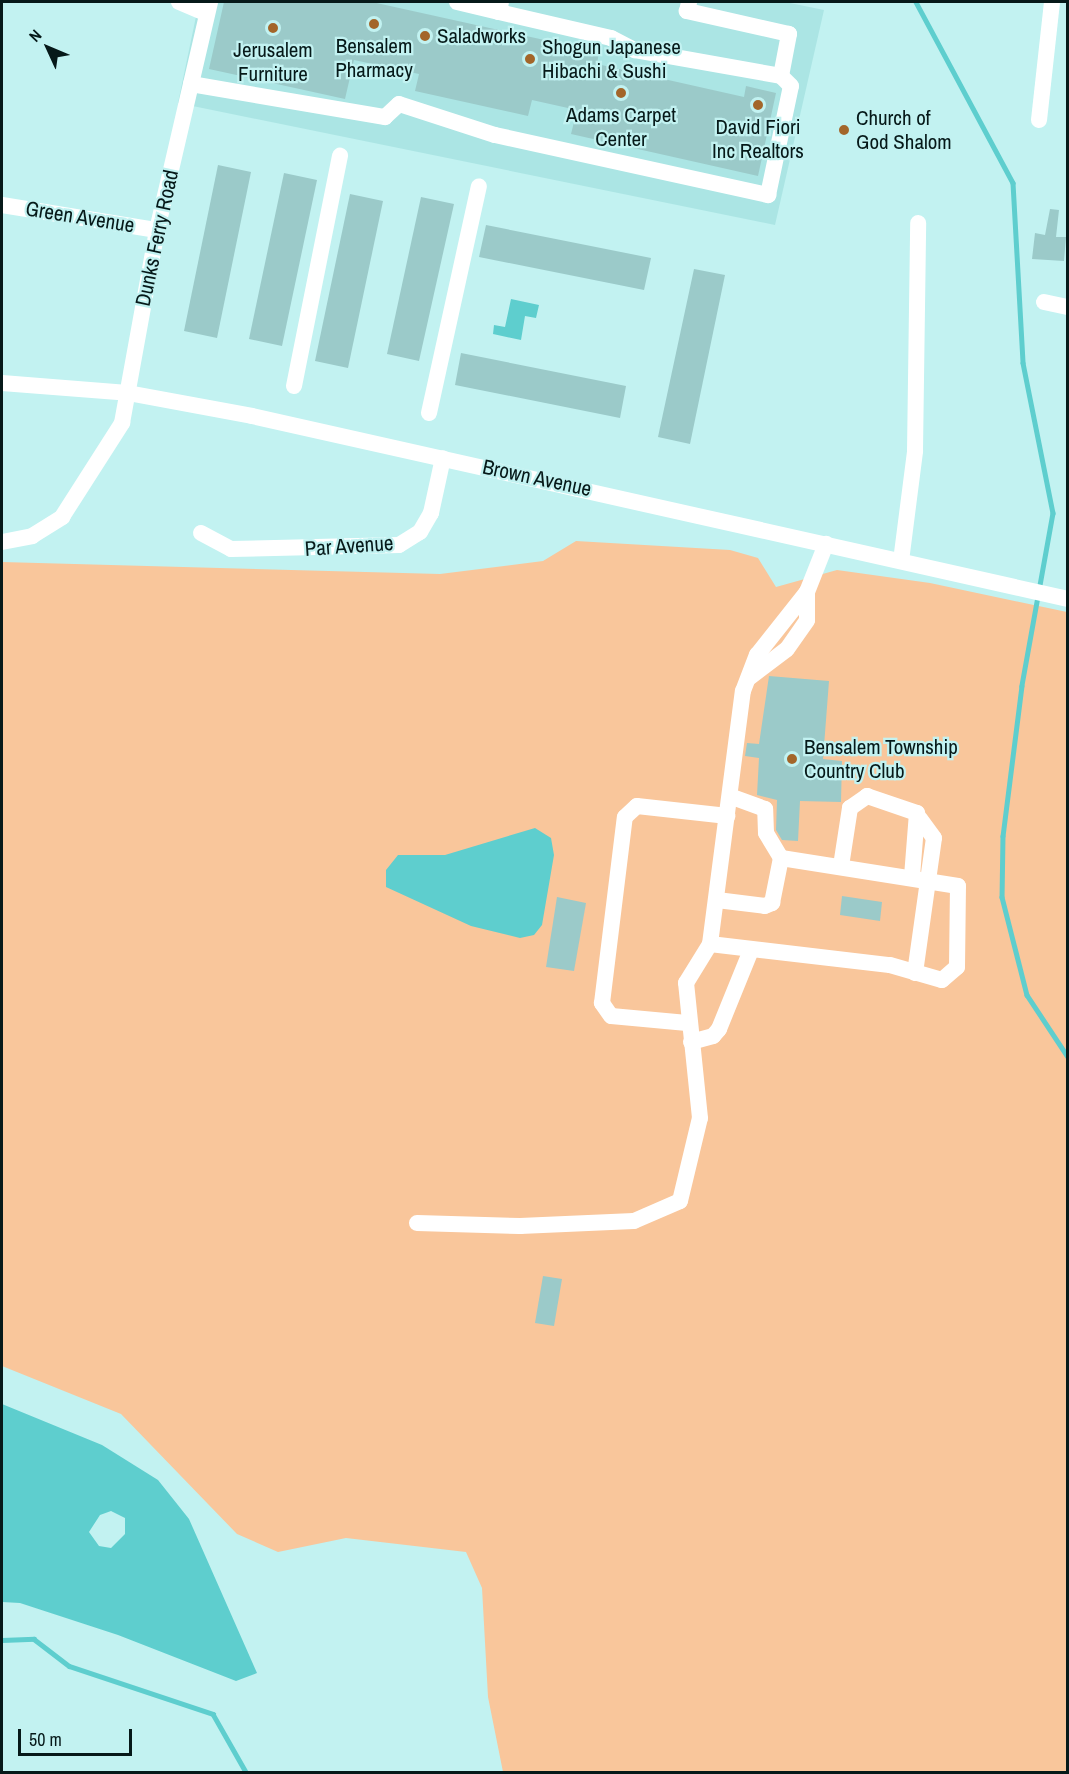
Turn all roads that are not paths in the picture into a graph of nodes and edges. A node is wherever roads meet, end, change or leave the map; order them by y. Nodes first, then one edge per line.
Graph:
1 (179, 2) edge
2 (457, 2) edge
3 (689, 2) edge
4 (1052, 2) edge
5 (500, 7) edge
6 (209, 8) edge
7 (781, 76) junction
8 (191, 84) junction
9 (1039, 120) dead end
10 (340, 156) dead end
11 (478, 186) dead end
12 (2, 205) edge
13 (918, 223) dead end
14 (158, 230) junction
15 (1044, 302) dead end
16 (1068, 307) edge
17 (2, 383) edge
18 (294, 386) dead end
19 (128, 393) junction
20 (429, 413) dead end
21 (443, 458) junction
22 (201, 533) dead end
23 (2, 542) edge
24 (826, 544) junction
25 (901, 561) junction
26 (1068, 599) edge
27 (730, 795) junction
28 (727, 816) junction
29 (920, 819) junction
30 (781, 858) junction
31 (842, 866) junction
32 (912, 876) junction
33 (930, 879) junction
34 (717, 900) junction
35 (710, 944) junction
36 (751, 950) junction
37 (915, 973) junction
38 (687, 1023) junction
39 (691, 1042) junction
40 (417, 1222) dead end

1 - 6 street
2 - 5 street
3 - 7 street
4 - 9 street
5 - 7 street
6 - 8 street, Dunks Ferry Road
7 - 8 street
8 - 14 street, Dunks Ferry Road
10 - 18 street
11 - 20 street
12 - 14 street, Green Avenue
13 - 25 street
14 - 19 street, Dunks Ferry Road
15 - 16 street
17 - 19 street, Brown Avenue
19 - 21 street, Brown Avenue
19 - 23 street, Dunks Ferry Road
21 - 22 street, Par Avenue
21 - 24 street, Brown Avenue
24 - 25 street, Brown Avenue
24 - 27 street
25 - 26 street, Brown Avenue
27 - 28 street
27 - 30 street
28 - 34 street
28 - 38 street
29 - 31 street
29 - 32 street
29 - 33 street
30 - 31 street
30 - 34 street
31 - 32 street
32 - 33 street
33 - 37 street
33 - 37 street
34 - 35 street
35 - 36 street
35 - 38 street
36 - 37 street
36 - 39 street
38 - 39 street
39 - 40 street

